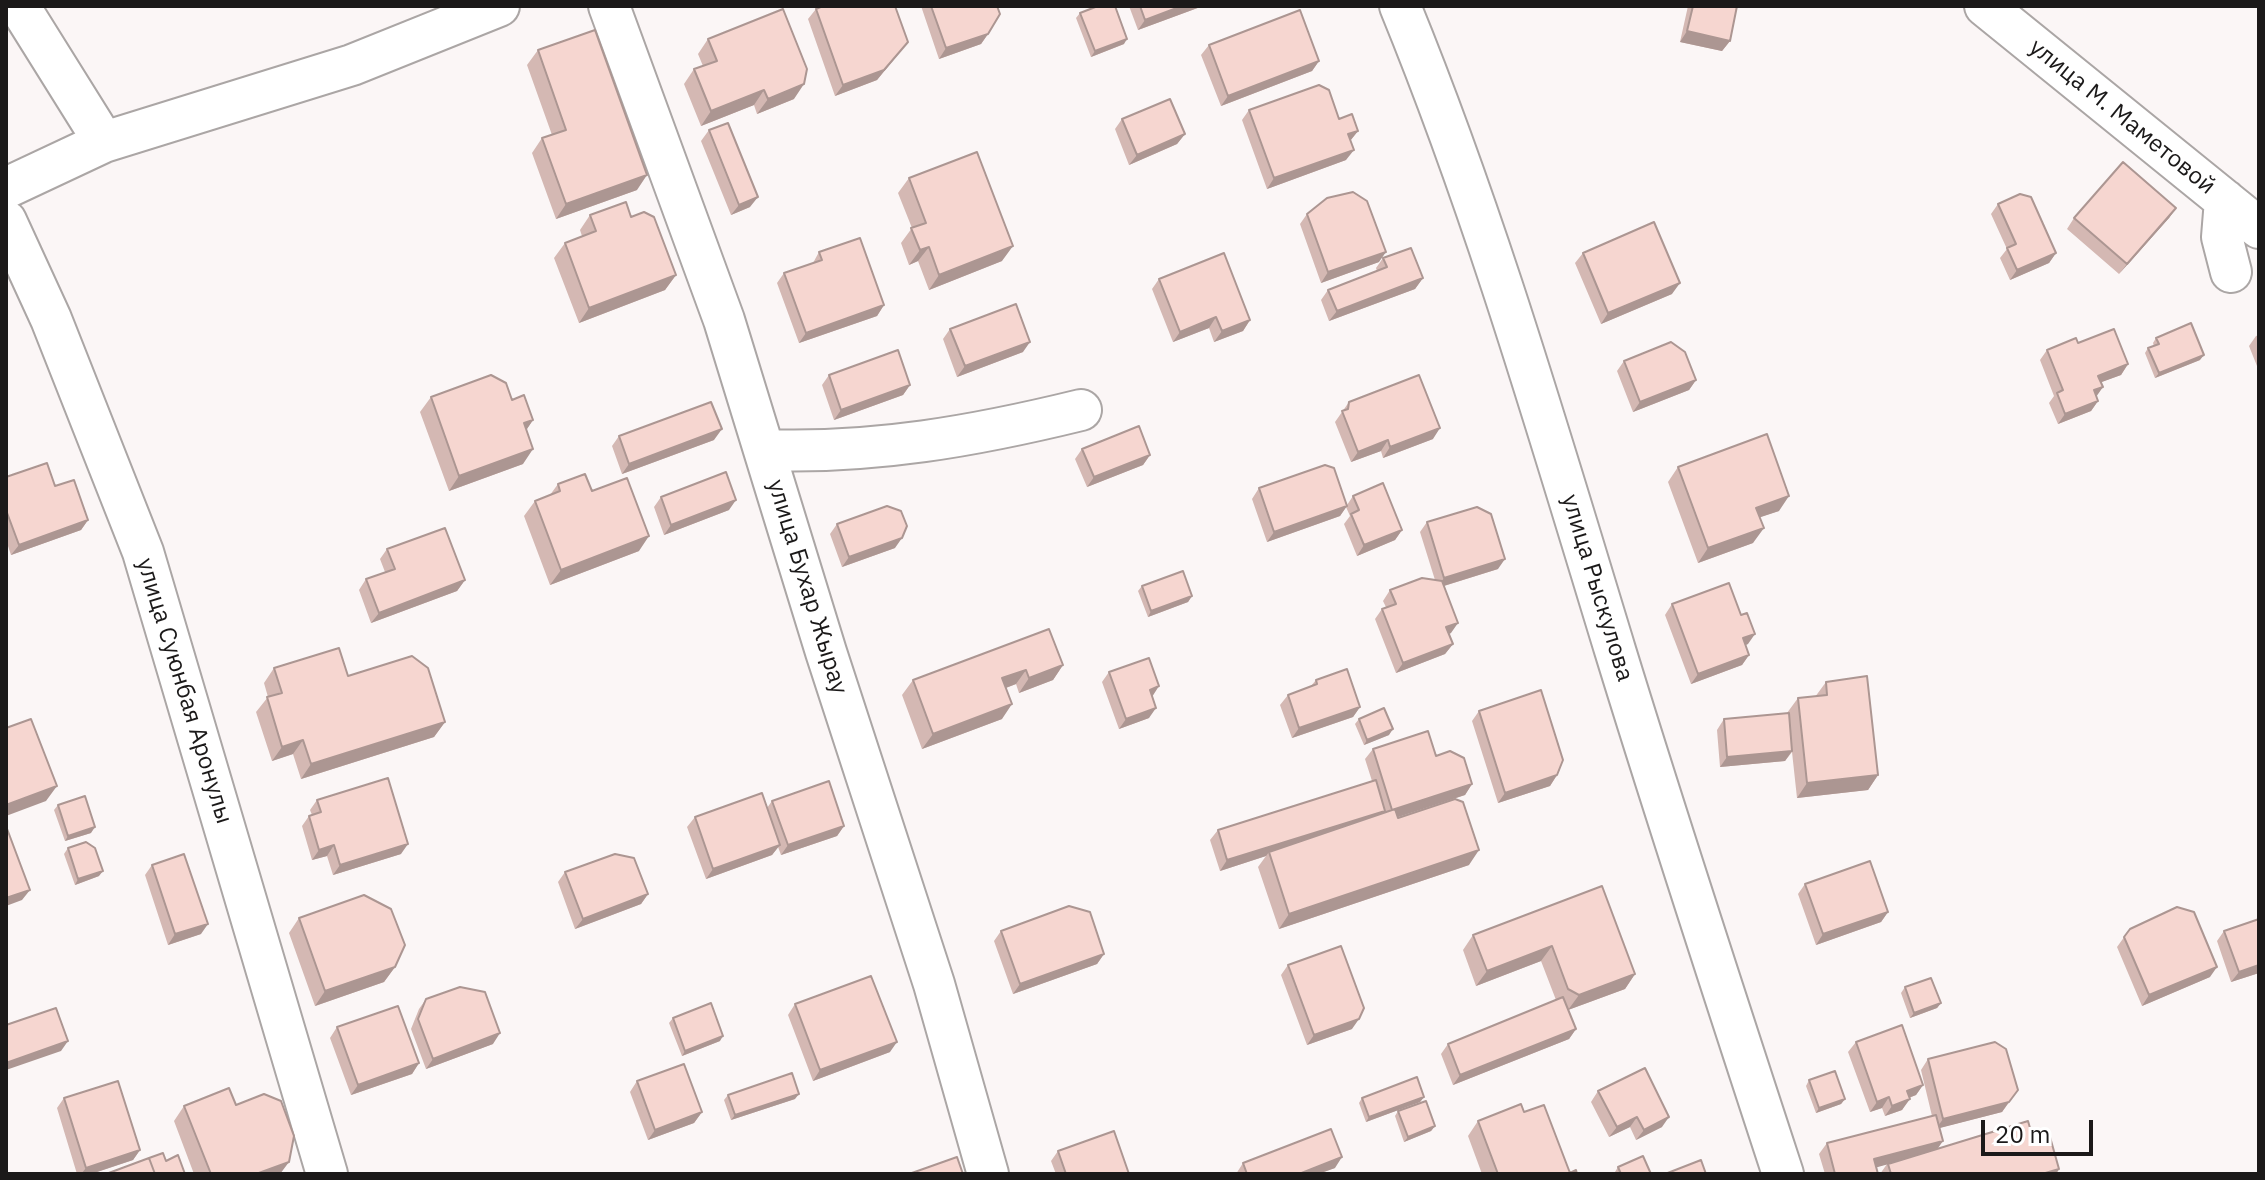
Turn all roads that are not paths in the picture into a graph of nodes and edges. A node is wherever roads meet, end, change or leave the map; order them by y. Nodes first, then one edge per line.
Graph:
1 (19, 6) edge
2 (499, 6) edge
3 (609, 6) edge
4 (1400, 6) edge
5 (1985, 6) edge
6 (104, 142) junction
7 (6, 188) edge
8 (2249, 219) edge
9 (6, 221) edge
10 (2231, 272) dead end
11 (1081, 410) dead end
12 (764, 450) junction
13 (327, 1174) edge
14 (988, 1174) edge
15 (1783, 1174) edge

1 - 6 street
2 - 6 street
3 - 12 street, улица Бухар Жырау
4 - 15 street, улица Рыскулова
5 - 8 street, улица М. Маметовой
6 - 7 street
8 - 10 street
9 - 13 street, улица Суюнбая Аронулы
11 - 12 street
12 - 14 street, улица Бухар Жырау

